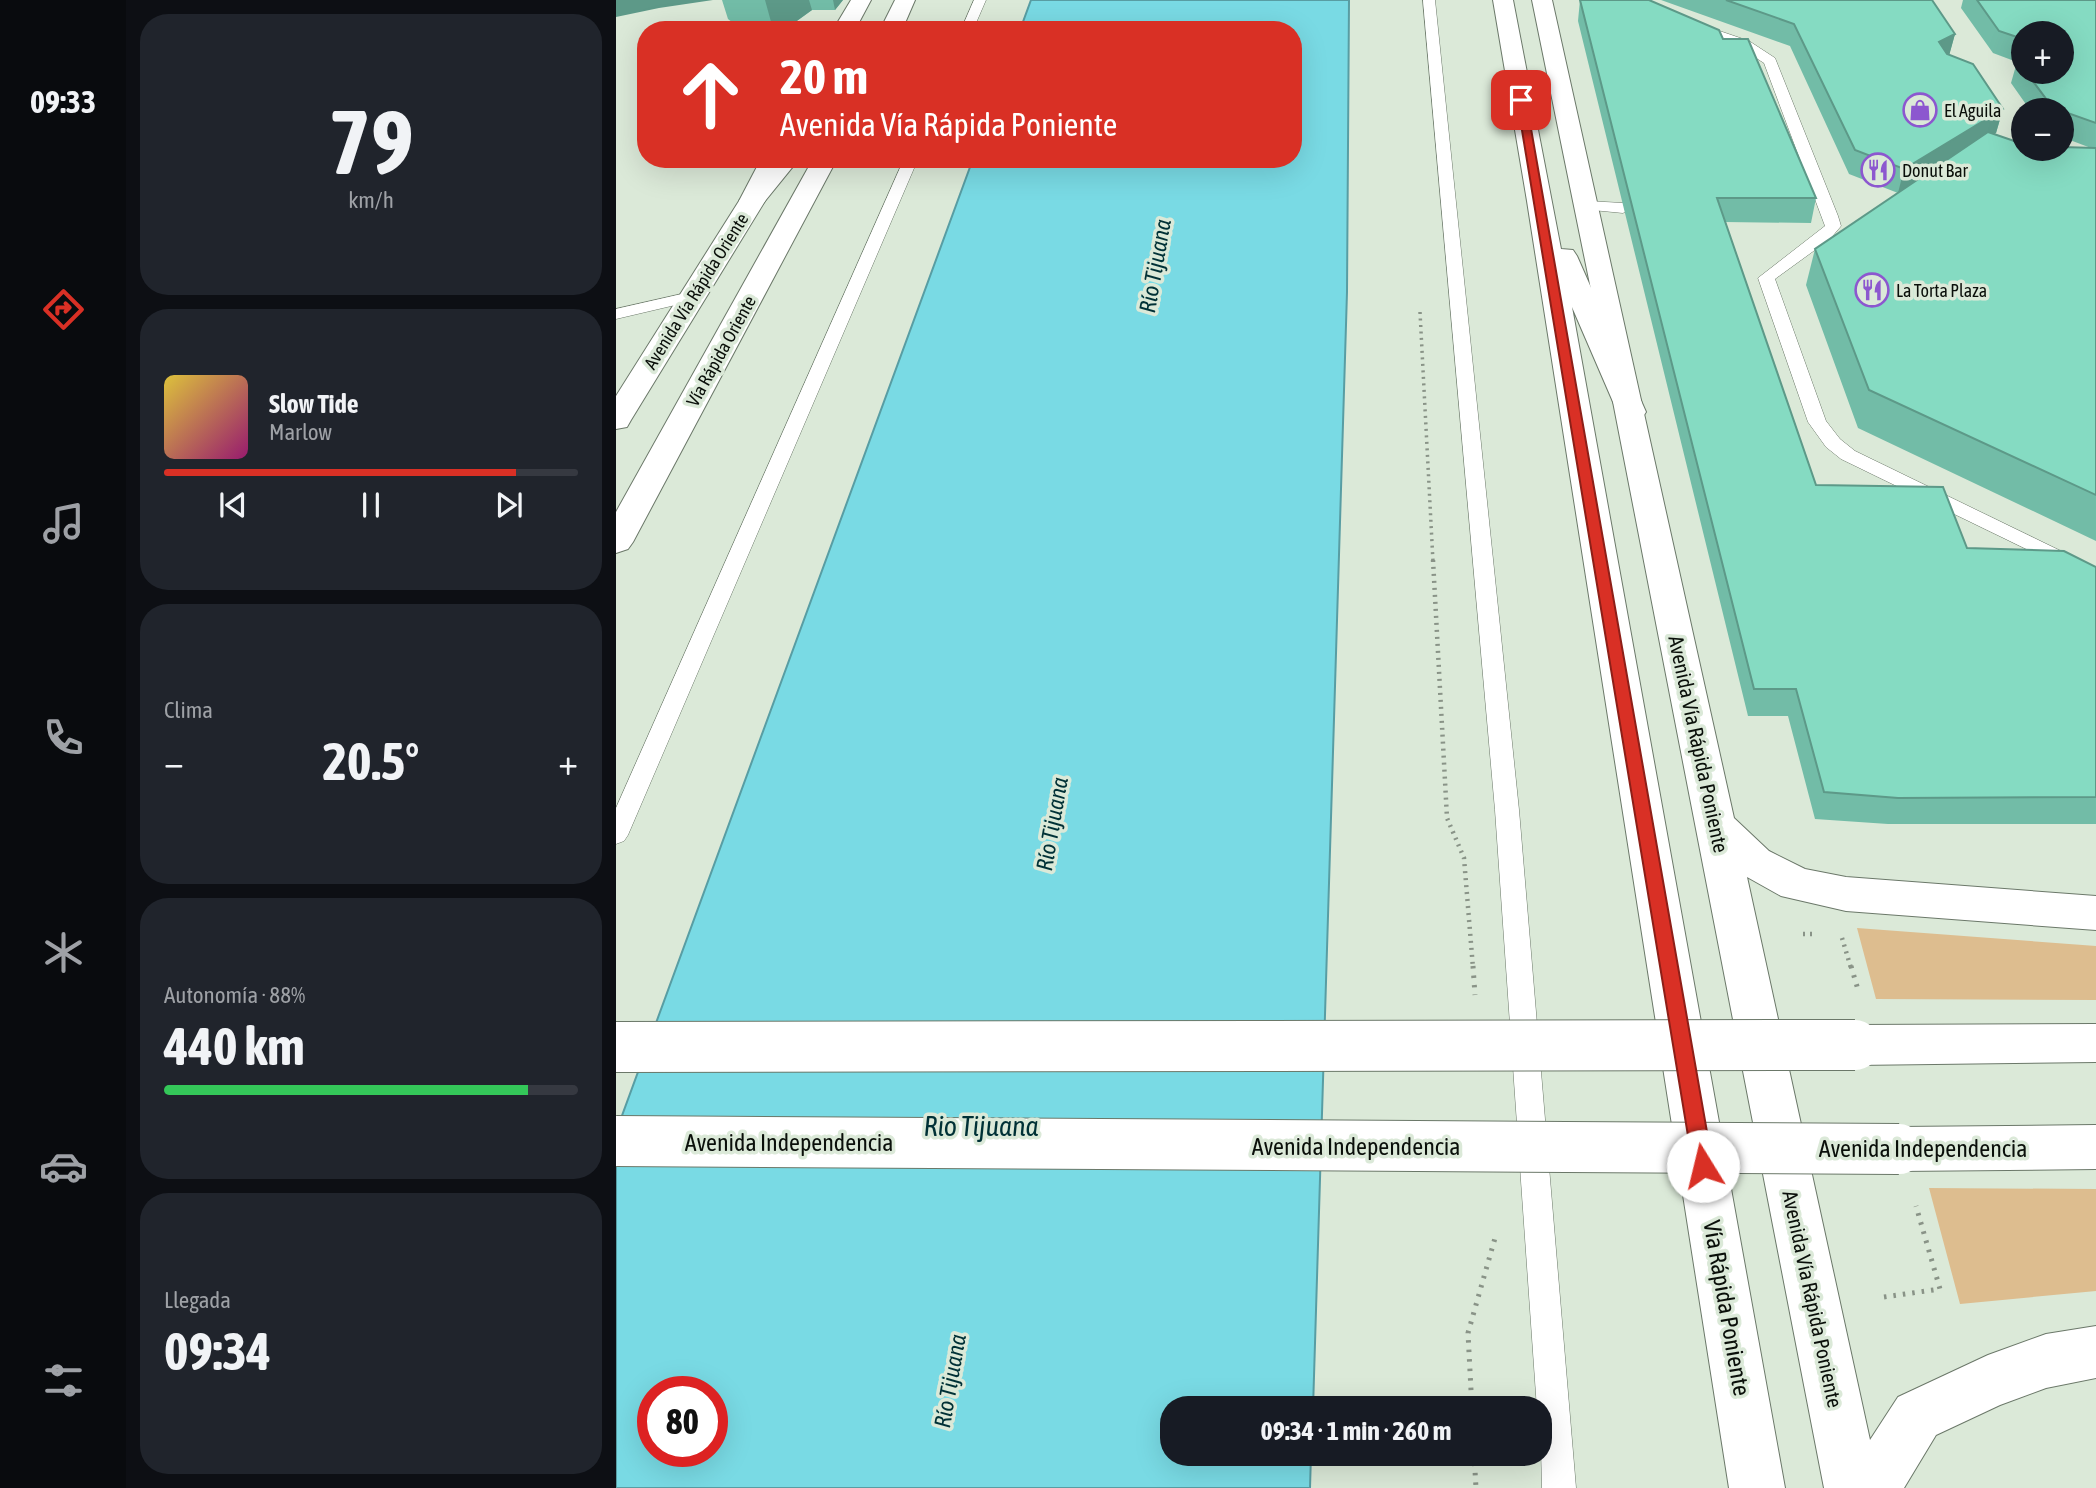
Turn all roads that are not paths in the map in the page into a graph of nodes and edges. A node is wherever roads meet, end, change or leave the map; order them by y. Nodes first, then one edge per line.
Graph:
1 (861, 0) edge
2 (905, 0) edge
3 (980, 0) edge
4 (1429, 0) edge
5 (1503, 0) edge
6 (1542, 0) edge
7 (1674, 19) edge
8 (849, 21) edge
9 (895, 21) edge
10 (971, 21) edge
11 (768, 168) edge
12 (780, 168) edge
13 (820, 168) edge
14 (907, 168) edge
15 (752, 201) junction
16 (1540, 201) junction
17 (1587, 206) junction
18 (1623, 208) edge
19 (1805, 208) edge
20 (1826, 208) junction
21 (695, 296) junction
22 (616, 314) edge
23 (1631, 412) junction
24 (616, 420) edge
25 (616, 542) edge
26 (2096, 576) edge
27 (1716, 825) junction
28 (616, 835) edge
29 (2096, 913) edge
30 (2096, 1043) edge
31 (616, 1047) edge
32 (616, 1141) edge
33 (2096, 1147) edge
34 (2096, 1352) edge
35 (1559, 1488) edge
36 (1757, 1488) edge
37 (1852, 1488) edge
38 (1872, 1488) edge

1 - 8 main road
2 - 9 main road
3 - 10 lane
4 - 35 lane
5 - 16 main road
6 - 17 main road, Avenida Vía Rápida Poniente
7 - 20 lane
11 - 15 main road, Avenida Vía Rápida Oriente
12 - 15 main road
13 - 25 main road, Vía Rápida Oriente
14 - 28 lane
15 - 21 main road, Avenida Vía Rápida Oriente
16 - 23 main road
16 - 36 main road, Vía Rápida Poniente
17 - 18 lane
17 - 23 main road, Avenida Vía Rápida Poniente
19 - 20 lane
20 - 26 lane
21 - 22 lane
21 - 24 main road, Avenida Vía Rápida Oriente
23 - 27 main road, Avenida Vía Rápida Poniente
27 - 29 main road
27 - 37 main road, Avenida Vía Rápida Poniente
30 - 31 main road, bridge
32 - 33 main road, Avenida Independencia, bridge
34 - 38 main road

